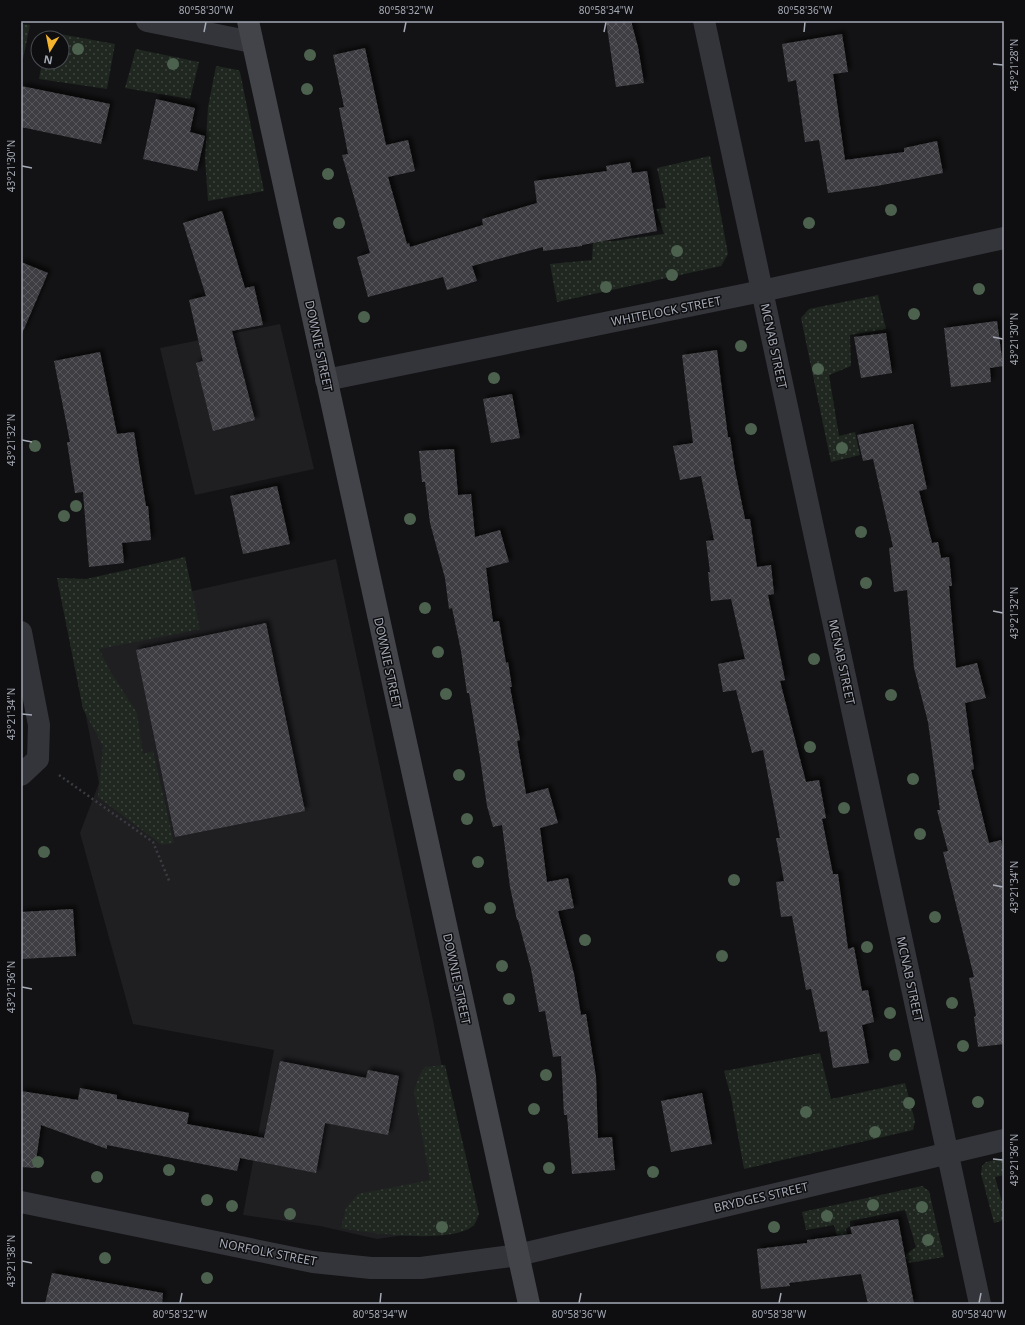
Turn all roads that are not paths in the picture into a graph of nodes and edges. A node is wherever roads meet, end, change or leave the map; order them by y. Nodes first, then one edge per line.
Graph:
1 (147, 21) edge
2 (248, 21) edge
3 (704, 21) edge
4 (252, 42) junction
5 (1004, 238) edge
6 (762, 291) junction
7 (326, 380) junction
8 (21, 632) edge
9 (21, 775) edge
10 (1004, 1140) edge
11 (947, 1153) junction
12 (21, 1202) edge
13 (518, 1255) junction
14 (529, 1304) edge
15 (980, 1304) edge

1 - 4 street
2 - 4 main road, DOWNIE STREET
3 - 6 street, MCNAB STREET
4 - 7 main road, DOWNIE STREET
5 - 6 street, WHITELOCK STREET
6 - 7 street, WHITELOCK STREET
6 - 11 street, MCNAB STREET
7 - 13 main road, DOWNIE STREET
8 - 9 street
10 - 11 street, BRYDGES STREET
11 - 13 street, BRYDGES STREET
11 - 15 street, MCNAB STREET
12 - 13 street, NORFOLK STREET
13 - 14 main road, DOWNIE STREET

